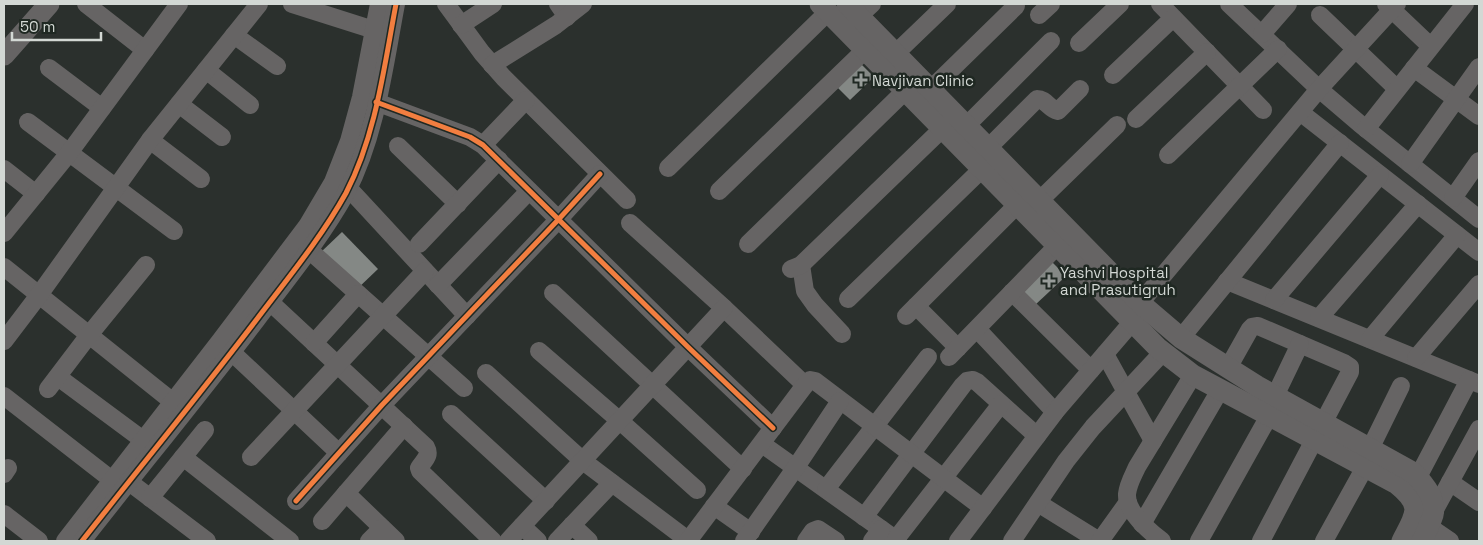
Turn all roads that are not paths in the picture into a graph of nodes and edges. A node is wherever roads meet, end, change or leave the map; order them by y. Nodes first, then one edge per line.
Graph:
1 (49, 4) edge
2 (86, 4) edge
3 (179, 4) edge
4 (259, 4) edge
5 (292, 4) edge
6 (379, 4) edge
7 (396, 4) edge
8 (446, 4) edge
9 (493, 4) edge
10 (583, 4) edge
11 (947, 4) edge
12 (1120, 4) edge
13 (1160, 4) edge
14 (1230, 4) edge
15 (1288, 4) edge
16 (1466, 5) edge
17 (1016, 6) dead end
18 (1392, 6) edge
19 (824, 8) edge
20 (860, 8) edge
21 (562, 10) edge
22 (1320, 15) dead end
23 (1174, 18) junction
24 (461, 25) junction
25 (374, 30) junction
26 (234, 34) junction
27 (1262, 34) junction
28 (1425, 41) junction
29 (1052, 42) dead end
30 (1079, 43) dead end
31 (1356, 49) junction
32 (145, 50) junction
33 (865, 50) junction
34 (1278, 50) junction
35 (1207, 52) junction
36 (896, 54) junction
37 (4, 55) edge
38 (492, 65) junction
39 (277, 66) dead end
40 (1479, 67) edge
41 (50, 68) dead end
42 (1414, 68) junction
43 (206, 70) junction
44 (1113, 75) dead end
45 (1392, 84) junction
46 (1240, 86) junction
47 (931, 89) junction
48 (1080, 89) dead end
49 (1319, 89) junction
50 (905, 91) junction
51 (1456, 99) junction
52 (526, 100) junction
53 (376, 102) junction
54 (179, 104) junction
55 (250, 104) dead end
56 (102, 108) junction
57 (1263, 110) dead end
58 (1300, 112) junction
59 (1479, 116) edge
60 (1136, 119) dead end
61 (28, 122) dead end
62 (1117, 125) dead end
63 (967, 126) junction
64 (1363, 127) junction
65 (942, 129) junction
66 (222, 137) dead end
67 (150, 140) junction
68 (1340, 143) junction
69 (483, 145) junction
70 (398, 146) dead end
71 (989, 147) junction
72 (69, 153) junction
73 (1168, 155) dead end
74 (499, 160) junction
75 (1479, 161) edge
76 (1410, 164) junction
77 (668, 168) dead end
78 (4, 169) edge
79 (982, 169) junction
80 (336, 174) junction
81 (600, 174) junction
82 (1380, 175) junction
83 (201, 179) dead end
84 (116, 187) junction
85 (348, 187) junction
86 (529, 191) junction
87 (719, 191) dead end
88 (36, 194) junction
89 (1453, 198) junction
90 (626, 200) dead end
91 (1040, 200) junction
92 (458, 204) junction
93 (1418, 204) junction
94 (1017, 205) junction
95 (1479, 219) edge
96 (558, 220) junction
97 (630, 223) dead end
98 (174, 231) dead end
99 (4, 232) edge
100 (1457, 235) junction
101 (419, 244) dead end
102 (748, 244) dead end
103 (1477, 245) edge
104 (1057, 246) junction
105 (309, 250) junction
106 (146, 265) dead end
107 (4, 267) edge
108 (425, 271) junction
109 (1227, 281) junction
110 (1479, 284) edge
111 (438, 285) junction
112 (1012, 292) junction
113 (552, 293) dead end
114 (358, 294) junction
115 (39, 295) junction
116 (848, 299) dead end
117 (1274, 300) junction
118 (270, 302) junction
119 (724, 308) junction
120 (1139, 311) junction
121 (382, 316) junction
122 (467, 316) junction
123 (1319, 318) junction
124 (977, 328) junction
125 (842, 334) dead end
126 (89, 335) junction
127 (1181, 338) junction
128 (1370, 339) junction
129 (4, 341) edge
130 (314, 342) junction
131 (1300, 344) junction
132 (226, 347) junction
133 (688, 348) junction
134 (539, 351) dead end
135 (1163, 352) junction
136 (1105, 354) junction
137 (428, 357) junction
138 (928, 357) dead end
139 (1416, 358) junction
140 (338, 365) junction
141 (1228, 368) junction
142 (1091, 370) junction
143 (486, 372) dead end
144 (1193, 375) junction
145 (1475, 380) edge
146 (653, 385) junction
147 (805, 385) junction
148 (1400, 386) dead end
149 (464, 388) dead end
150 (1220, 390) junction
151 (1126, 392) junction
152 (4, 396) edge
153 (840, 400) junction
154 (173, 402) junction
155 (1001, 404) junction
156 (382, 406) junction
157 (1272, 406) junction
158 (295, 411) junction
159 (1055, 412) junction
160 (451, 414) dead end
161 (620, 421) junction
162 (404, 426) junction
163 (874, 426) junction
164 (773, 428) junction
165 (205, 430) dead end
166 (1319, 432) junction
167 (1037, 436) junction
168 (1477, 437) edge
169 (143, 440) junction
170 (1153, 441) junction
171 (762, 444) junction
172 (339, 453) junction
173 (910, 455) junction
174 (183, 457) junction
175 (252, 457) dead end
176 (1368, 458) junction
177 (583, 461) junction
178 (796, 467) junction
179 (743, 469) junction
180 (119, 478) junction
181 (943, 479) junction
182 (1450, 482) junction
183 (612, 483) junction
184 (1410, 483) junction
185 (826, 489) junction
186 (697, 490) dead end
187 (346, 493) junction
188 (150, 498) junction
189 (296, 501) dead end
190 (546, 501) junction
191 (1128, 502) junction
192 (1479, 502) edge
193 (1038, 503) junction
194 (714, 506) junction
195 (982, 508) junction
196 (4, 514) edge
197 (864, 517) junction
198 (322, 521) dead end
199 (1142, 524) junction
200 (522, 526) junction
201 (572, 526) junction
202 (1428, 527) edge
203 (382, 528) junction
204 (876, 535) edge
205 (748, 537) edge
206 (897, 540) edge
207 (38, 541) edge
208 (65, 541) edge
209 (82, 541) edge
210 (207, 541) edge
211 (290, 541) edge
212 (369, 541) edge
213 (396, 541) edge
214 (493, 541) edge
215 (508, 541) edge
216 (538, 541) edge
217 (557, 541) edge
218 (589, 541) edge
219 (688, 541) edge
220 (806, 541) edge
221 (836, 541) edge
222 (958, 541) edge
223 (1012, 541) edge
224 (1099, 541) edge
225 (1162, 541) edge
226 (1199, 541) edge
227 (1261, 541) edge
228 (1324, 541) edge
229 (1402, 541) edge
230 (1450, 541) edge

1 - 37 main road
2 - 32 street
3 - 32 street
4 - 26 street
5 - 25 street
6 - 25 street
7 - 53 street
8 - 24 street
9 - 24 street
10 - 21 street
11 - 36 street
12 - 30 street
13 - 23 street
14 - 27 street
15 - 27 street
16 - 28 street
16 - 42 street
17 - 47 street
18 - 28 street
18 - 31 street
19 - 33 main road
19 - 77 street
20 - 36 main road
21 - 38 street
22 - 31 street
23 - 35 street
23 - 44 street
24 - 38 street
25 - 80 street
26 - 39 street
26 - 43 street
27 - 34 street
28 - 45 street
29 - 63 street
31 - 45 street
31 - 49 street
32 - 56 street
33 - 50 main road
33 - 87 street
34 - 46 street
34 - 49 street
35 - 46 street
35 - 60 street
36 - 47 main road
38 - 52 street
40 - 51 street
41 - 56 street
42 - 51 street
42 - 64 street
43 - 54 street
43 - 55 street
45 - 64 street
46 - 57 street
46 - 73 street
47 - 63 main road
48 - 71 street
49 - 58 street
49 - 64 street
50 - 65 main road
50 - 102 street
51 - 59 street
51 - 76 street
52 - 69 street
52 - 81 street
53 - 69 street
53 - 85 street
54 - 66 street
54 - 67 street
56 - 72 street
58 - 68 street
58 - 120 street
61 - 72 street
62 - 91 street
63 - 71 main road
64 - 76 street
65 - 79 main road
65 - 125 street
67 - 83 street
67 - 84 street
68 - 82 street
68 - 109 street
69 - 74 street
70 - 92 street
71 - 91 main road
72 - 84 street
72 - 88 street
74 - 86 street
74 - 92 street
75 - 89 street
76 - 89 street
78 - 88 street
79 - 94 main road
79 - 116 street
80 - 85 street
80 - 132 street
81 - 90 street
81 - 96 street
82 - 93 street
82 - 117 street
84 - 98 street
84 - 115 street
85 - 105 street
85 - 108 street
86 - 96 street
86 - 111 street
88 - 99 street
89 - 95 street
91 - 120 main road
92 - 101 street
93 - 100 street
93 - 123 street
94 - 104 main road
94 - 124 street
96 - 122 street
96 - 133 street
97 - 119 street
100 - 103 street
100 - 128 street
104 - 112 street
104 - 120 main road
105 - 114 street
105 - 118 street
106 - 126 street
107 - 115 street
108 - 111 street
108 - 121 street
109 - 117 street
109 - 127 street
110 - 139 street
111 - 122 street
112 - 124 street
112 - 142 street
113 - 146 street
114 - 121 street
114 - 130 street
115 - 126 street
115 - 129 street
117 - 123 street
118 - 130 street
118 - 132 street
119 - 133 street
119 - 147 street
120 - 127 main road
120 - 135 main road
120 - 136 street
121 - 137 street
121 - 140 street
122 - 137 street
123 - 128 street
124 - 159 street
126 - 154 street
126 - 169 street
127 - 141 main road
128 - 139 street
130 - 140 street
131 - 141 street
131 - 157 street
131 - 166 street
132 - 154 street
132 - 158 street
132 - 180 street
133 - 146 street
133 - 164 street
134 - 161 street
135 - 144 main road
135 - 151 street
136 - 142 street
136 - 151 street
137 - 149 street
137 - 156 street
138 - 163 street
139 - 145 street
140 - 156 street
140 - 158 street
141 - 157 main road
142 - 159 street
143 - 177 street
144 - 150 main road
144 - 170 street
145 - 184 street
146 - 161 street
146 - 179 street
147 - 153 street
147 - 164 street
148 - 176 street
150 - 157 main road
150 - 199 street
151 - 170 street
151 - 193 street
152 - 180 street
153 - 163 street
153 - 178 street
154 - 169 street
155 - 167 street
155 - 173 street
155 - 181 street
156 - 162 street
156 - 172 street
157 - 166 main road
157 - 226 street
158 - 172 street
158 - 175 street
159 - 167 street
160 - 190 street
161 - 177 street
161 - 186 street
162 - 187 street
162 - 214 street
163 - 173 street
163 - 185 street
164 - 171 street
165 - 174 street
166 - 176 main road
166 - 227 street
167 - 195 street
168 - 182 street
169 - 180 street
170 - 191 street
171 - 178 street
171 - 179 street
172 - 189 street
173 - 181 street
173 - 197 street
174 - 188 street
174 - 211 street
176 - 184 main road
176 - 228 street
177 - 183 street
177 - 190 street
178 - 185 street
178 - 205 street
179 - 194 street
180 - 188 street
180 - 208 street
180 - 209 street
181 - 195 street
181 - 206 street
182 - 192 street
182 - 202 street
183 - 201 street
183 - 219 street
184 - 202 main road
184 - 229 main road
185 - 197 street
187 - 198 street
187 - 203 street
188 - 210 street
190 - 200 street
191 - 199 street
191 - 224 street
193 - 223 street
193 - 224 street
194 - 205 street
194 - 219 street
195 - 222 street
196 - 207 street
197 - 204 street
199 - 225 street
200 - 215 street
200 - 216 street
201 - 217 street
201 - 218 street
202 - 230 street
203 - 212 street
203 - 213 street
204 - 206 street
220 - 221 street

